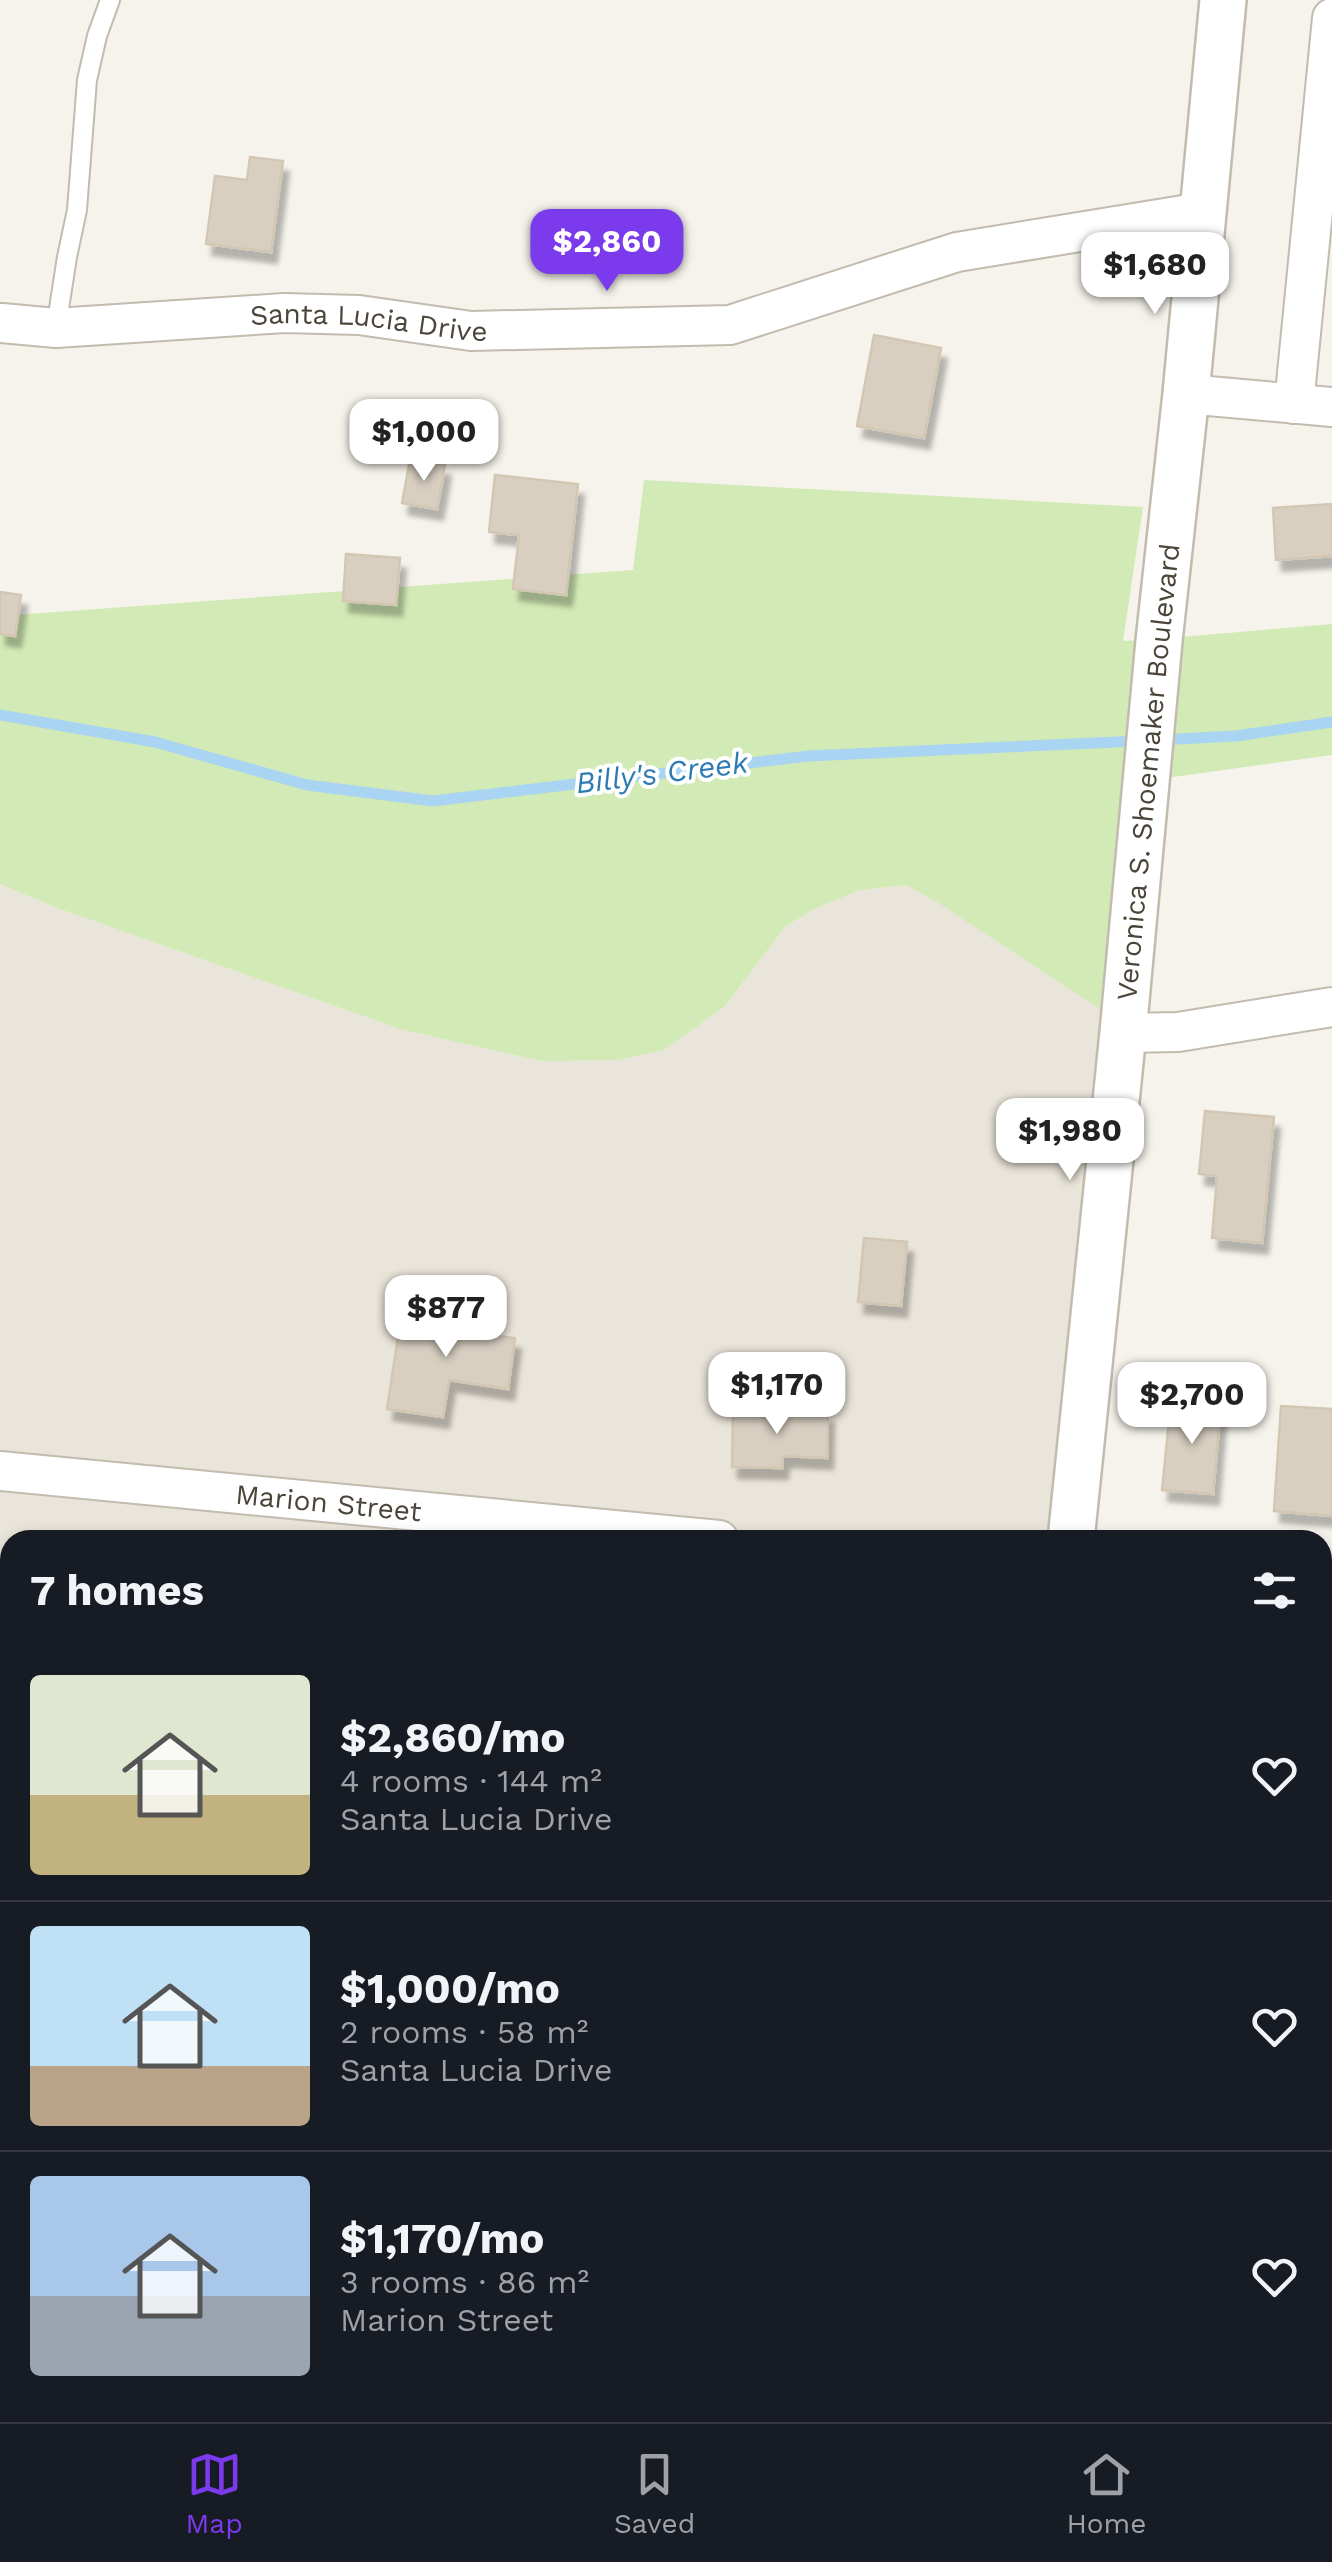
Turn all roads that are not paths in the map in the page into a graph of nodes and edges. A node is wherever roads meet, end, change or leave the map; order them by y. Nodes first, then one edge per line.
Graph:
1 (110, 0) edge
2 (1222, 0) edge
3 (1332, 18) edge
4 (1202, 212) junction
5 (2, 323) edge
6 (56, 328) junction
7 (1186, 394) junction
8 (1294, 404) junction
9 (1332, 407) edge
10 (1332, 1007) edge
11 (1123, 1033) junction
12 (0, 1471) edge
13 (508, 1530) edge
14 (1071, 1530) edge

1 - 6 lane
2 - 4 street, Veronica S. Shoemaker Boulevard
3 - 8 street
4 - 6 street, Santa Lucia Drive
4 - 7 street, Veronica S. Shoemaker Boulevard
5 - 6 street, Santa Lucia Drive
7 - 8 street
7 - 11 street, Veronica S. Shoemaker Boulevard
8 - 9 street
10 - 11 street
11 - 14 street, Veronica S. Shoemaker Boulevard
12 - 13 street, Marion Street

